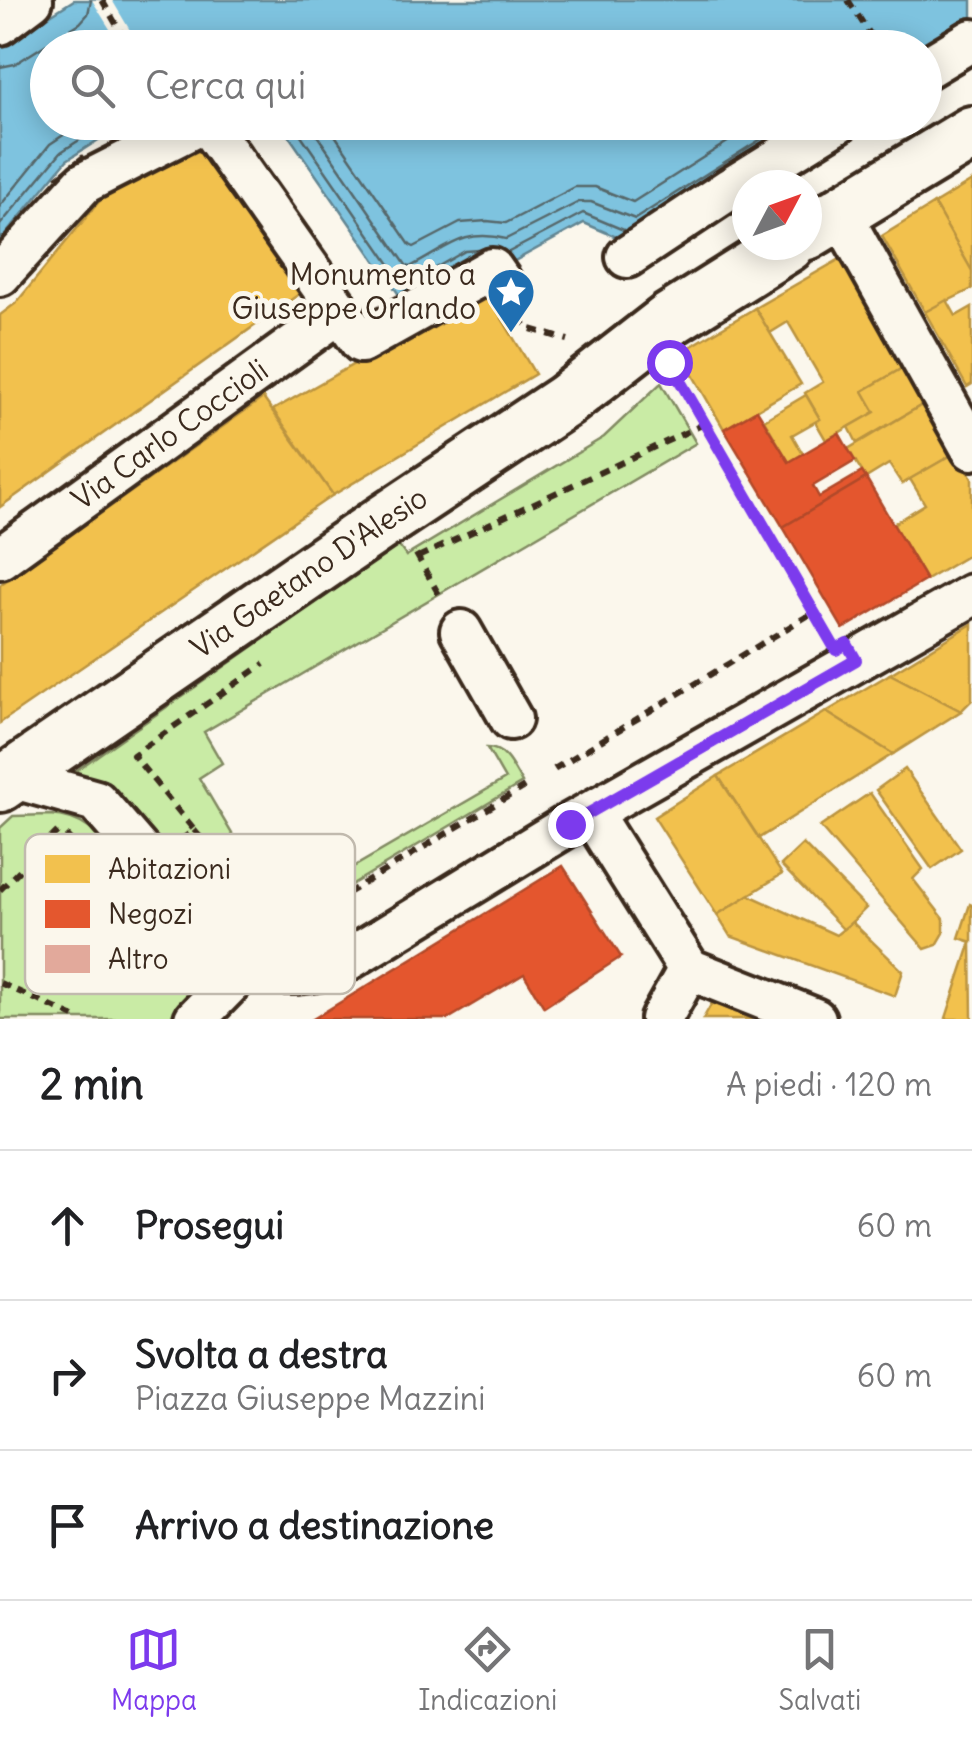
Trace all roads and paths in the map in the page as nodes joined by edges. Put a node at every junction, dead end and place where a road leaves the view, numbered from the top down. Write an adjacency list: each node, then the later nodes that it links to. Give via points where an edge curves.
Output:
1 (32, 0): 4 (street)
2 (102, 0): 5 (path)
3 (848, 0): 6 (path)
4 (0, 24)
5 (120, 30)
6 (867, 30)
7 (972, 40): 8 (street)
8 (942, 58)
9 (972, 132): 13 (main road)
10 (169, 140): 16 (street, via 84,183)
11 (218, 140): 18 (street)
12 (809, 140): 14 (street)
13 (824, 223): 21 (street)
14 (627, 257)
15 (764, 260): 19 (main road, Via Gaetano D'Alesio)
16 (0, 275)
17 (500, 282): 18 (street, via 492,269 361,342); 19 (path, via 527,328)
18 (340, 312): 23 (street, Via Carlo Coccioli)
19 (621, 355): 20 (path); 32 (main road, Via Gaetano D'Alesio, via 565,401)
20 (704, 424): 24 (path); 26 (path)
21 (972, 449)
22 (413, 545): 24 (path)
23 (0, 558)
24 (418, 558): 27 (path)
25 (972, 595): 29 (street)
26 (814, 612): 29 (path, via 836,650 847,644); 31 (path)
27 (460, 631): 30 (street)
28 (275, 656): 35 (path, via 133,755)
29 (856, 660): 34 (street)
30 (511, 719)
31 (554, 769)
32 (5, 781): 36 (street, via 96,801)
33 (524, 787): 40 (path)
34 (590, 812): 42 (street); 43 (street)
35 (194, 830): 37 (path); 38 (path)
36 (125, 834)
37 (189, 834)
38 (198, 834)
39 (25, 864): 41 (path)
40 (355, 889)
41 (0, 890)
42 (355, 955)
43 (689, 968): 48 (street); 49 (street)
44 (0, 983): 46 (path)
45 (219, 994): 47 (street)
46 (79, 1019)
47 (195, 1019)
48 (660, 1019)
49 (814, 1019)

